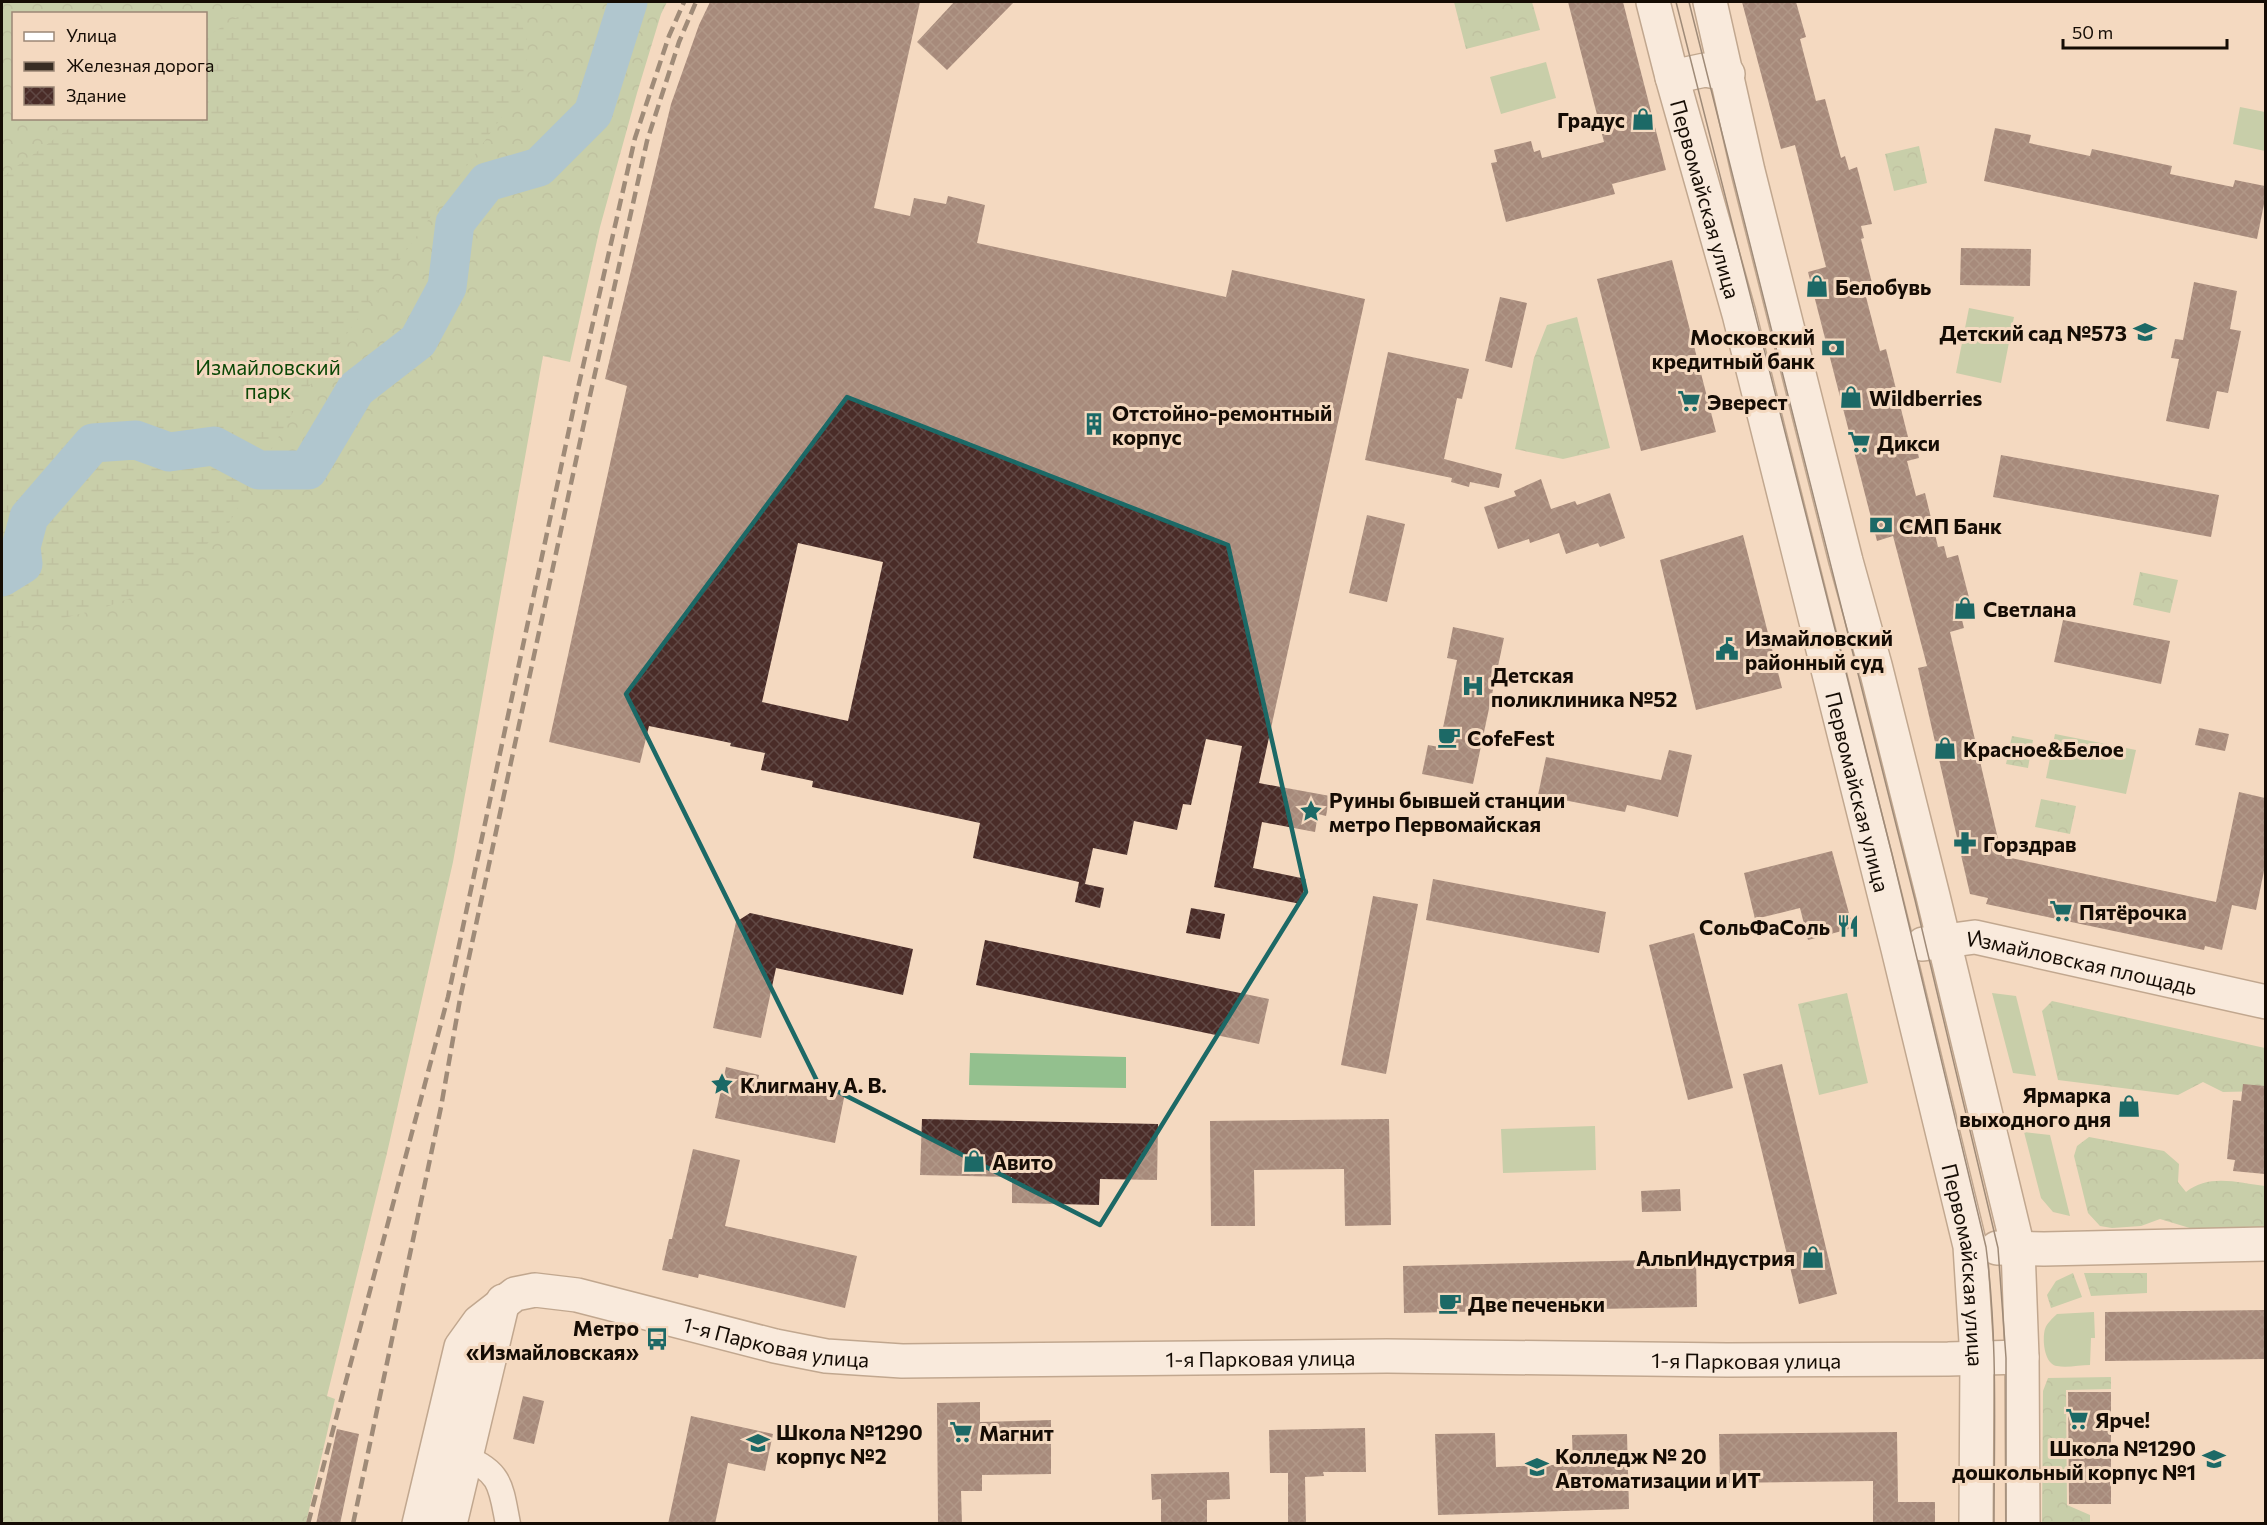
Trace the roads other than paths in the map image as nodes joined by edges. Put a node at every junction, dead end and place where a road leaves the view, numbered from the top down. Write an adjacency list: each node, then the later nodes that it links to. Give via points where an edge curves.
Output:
1 (1653, 2): 4 (main road, Первомайская улица)
2 (1710, 2): 3 (main road)
3 (1728, 74): 4 (main road, via 1705,70); 5 (main road, via 1751,182)
4 (1672, 77): 6 (main road, Первомайская улица, via 1738,314)
5 (1944, 941): 6 (main road, Измайловская площадь); 7 (main road, Измайловская площадь, via 1975,937); 10 (main road)
6 (1898, 949): 9 (main road, Первомайская улица)
7 (2265, 1002)
8 (2265, 1244): 10 (main road)
9 (1970, 1246): 10 (main road); 13 (main road, Первомайская улица)
10 (2018, 1248): 12 (main road)
11 (507, 1299): 13 (main road, 1-я Парковая улица, via 535,1290 577,1295 775,1346 826,1356 902,1361 1387,1356); 14 (main road); 15 (main road, via 479,1322 461,1347)
12 (2022, 1357): 13 (main road, 1-я Парковая улица); 19 (main road)
13 (1977, 1358): 18 (main road, Первомайская улица)
14 (466, 1458): 16 (main road); 17 (street, via 493,1473)
15 (419, 1524)
16 (450, 1524)
17 (508, 1524)
18 (1976, 1524)
19 (2022, 1524)

